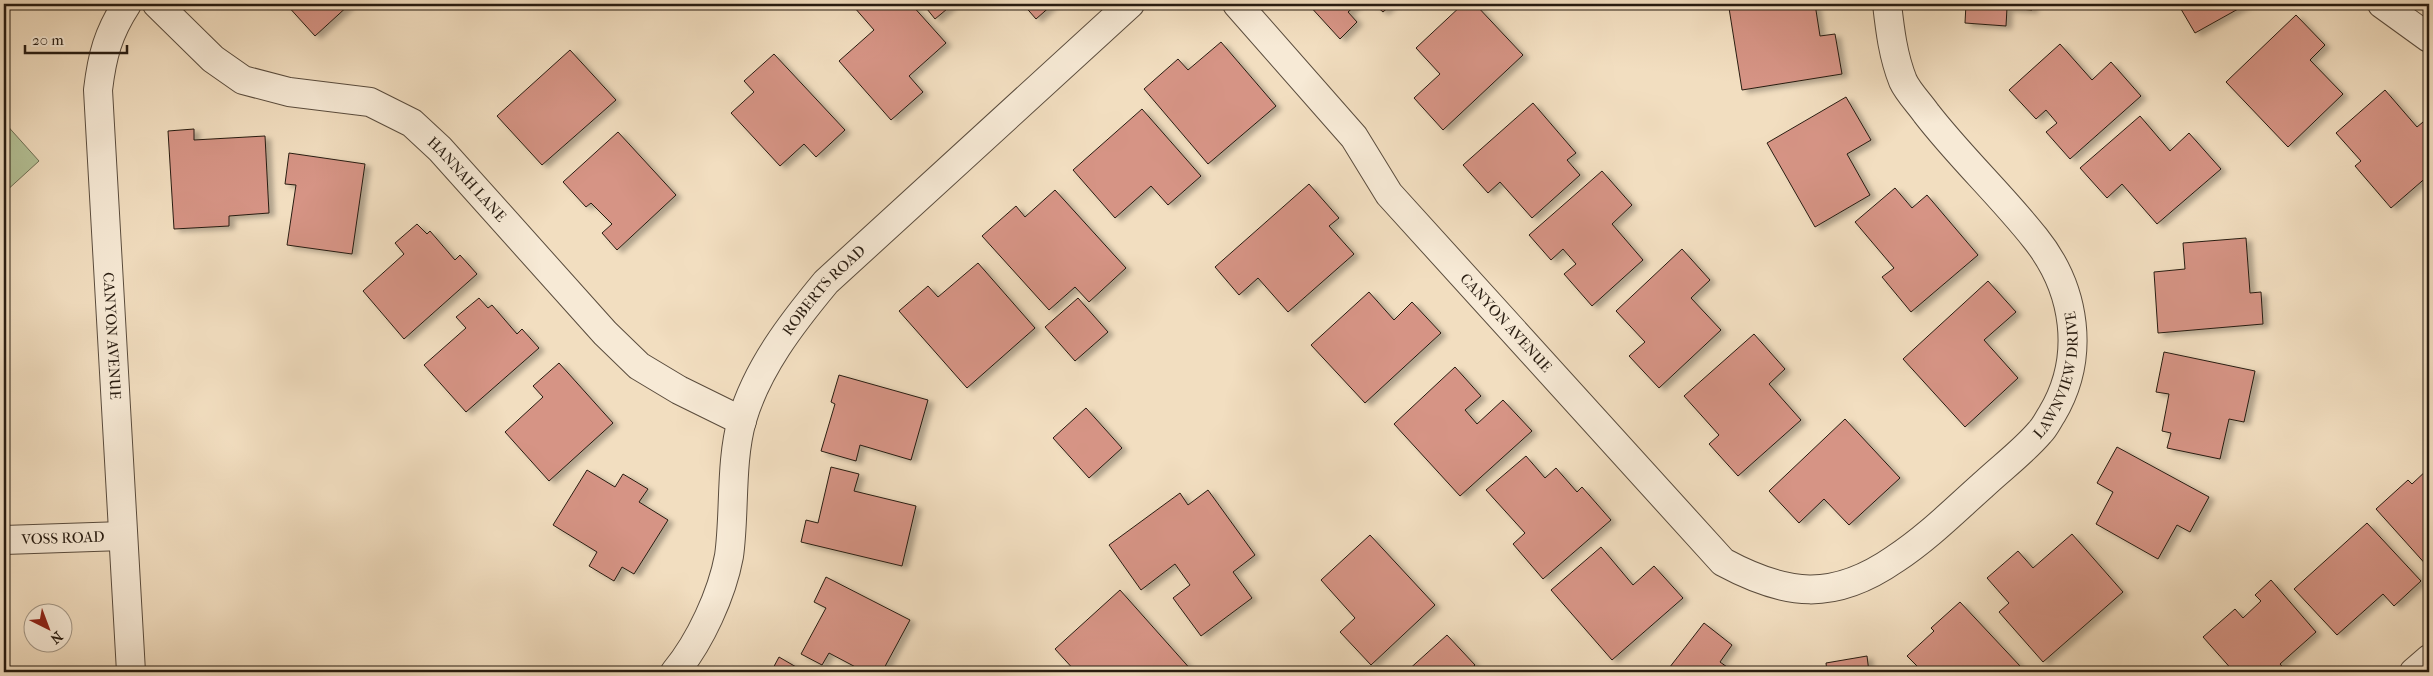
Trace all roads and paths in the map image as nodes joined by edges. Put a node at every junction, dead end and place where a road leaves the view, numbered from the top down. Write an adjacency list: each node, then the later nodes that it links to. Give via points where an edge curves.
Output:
1 (127, 4): 9 (street, CANYON AVENUE, via 114,23 102,55 98,90)
2 (157, 4): 8 (street, HANNAH LANE, via 213,59 243,80 289,92 370,102 412,124 440,149 604,333 639,366)
3 (1130, 4): 8 (street, ROBERTS ROAD, via 826,282 799,314 759,376)
4 (1237, 4): 11 (street, CANYON AVENUE, via 1354,136 1389,194 1723,562 1781,587)
5 (1887, 4): 11 (street, LAWNVIEW DRIVE, via 1893,50 1903,83 1948,141 2035,239 2053,265 2072,317 2070,373 2041,432 1920,542 1884,567 1848,583)
6 (2382, 4): 7 (street)
7 (2429, 38)
8 (742, 421): 14 (street, ROBERTS ROAD, via 728,557 713,609 686,660)
9 (123, 536): 10 (street, VOSS ROAD); 13 (street, CANYON AVENUE)
10 (4, 540)
11 (1813, 590)
12 (2429, 659): 15 (street)
13 (131, 672)
14 (675, 672)
15 (2414, 672)

